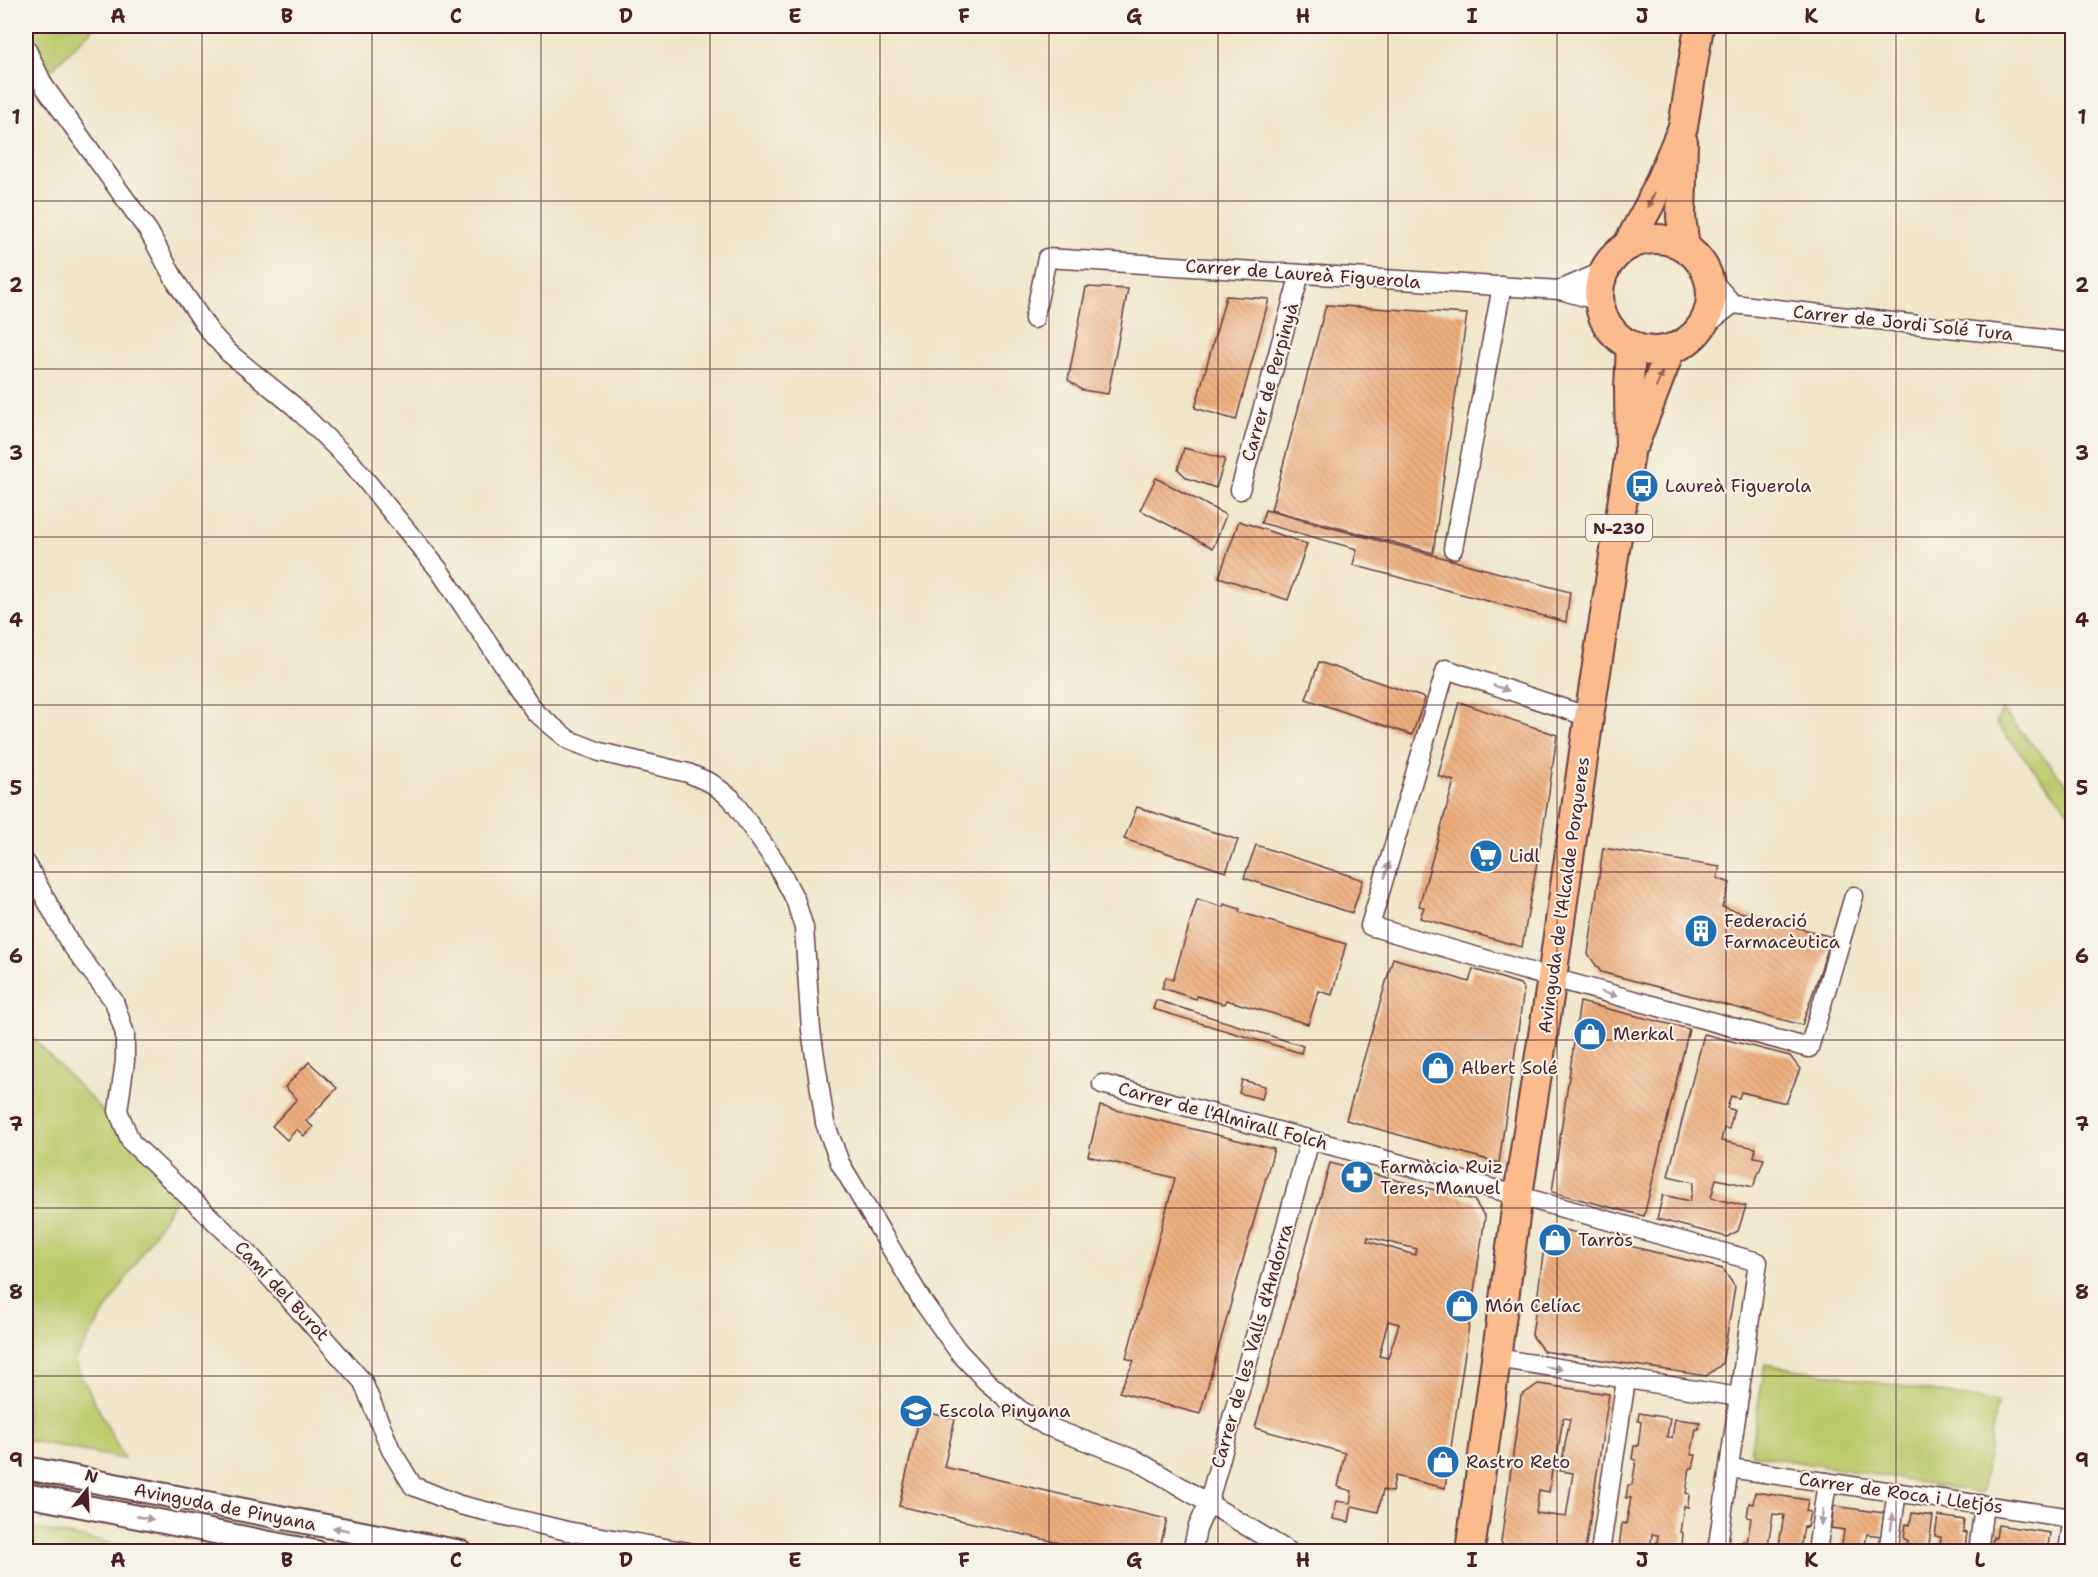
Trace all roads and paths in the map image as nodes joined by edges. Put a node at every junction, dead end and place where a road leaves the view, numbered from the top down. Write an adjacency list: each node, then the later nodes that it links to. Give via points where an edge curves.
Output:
1 (1699, 26): 3 (main road)
2 (26, 48): 36 (street, via 44,86 149,232 210,332 350,461 439,570 535,712 569,740 600,752 688,773 731,798 775,861 795,899 804,928 811,1030 825,1123 840,1163 923,1302 958,1351 987,1382 1046,1426 1136,1460)
3 (1683, 127): 4 (main road, one-way to 4); 5 (main road, via 1681,217)
4 (1627, 246): 5 (main road, via 1656,239); 6 (main road, via 1613,256)
5 (1685, 248): 8 (main road, via 1698,259)
6 (1604, 271): 10 (street, Carrer de Laureà Figuerola); 11 (main road)
7 (1300, 274): 9 (street, Carrer de Laureà Figuerola); 13 (street, Carrer de Laureà Figuerola, via 1047,258); 19 (street, Carrer de Perpinyà)
8 (1707, 275): 12 (street); 14 (main road, via 1710,305)
9 (1502, 286): 10 (street, Carrer de Laureà Figuerola); 20 (street)
10 (1560, 290): 11 (street, Carrer de Laureà Figuerola)
11 (1599, 301): 16 (main road, via 1604,319 1615,334)
12 (1733, 304): 14 (street); 15 (street, Carrer de Jordi Solé Tura)
13 (1034, 319)
14 (1697, 332): 17 (main road)
15 (2073, 342)
16 (1631, 345): 17 (main road, via 1651,350); 18 (main road, N-230)
17 (1671, 348): 18 (main road, N-230, one-way to 17)
18 (1630, 453): 21 (main road, Avinguda de l'Alcalde Porqueres / N-230)
19 (1240, 490)
20 (1453, 549)
21 (1589, 717): 24 (main road, Avinguda de l'Alcalde Porqueres / N-230); 24 (street, one-way to 21, via 1370,926 1446,669)
22 (26, 863): 42 (street, Camí del Burot, via 69,942 114,1001 125,1034 118,1111 131,1142 249,1254 363,1382 391,1450 413,1486 460,1505 567,1531)
23 (1854, 896): 24 (street, one-way to 23, via 1809,1048)
24 (1552, 978): 27 (main road, Avinguda de l'Alcalde Porqueres / N-230)
25 (1102, 1084): 26 (street, Carrer de l'Almirall Folch)
26 (1310, 1140): 27 (street, Carrer de l'Almirall Folch); 36 (street, Carrer de les Valls d'Andorra)
27 (1518, 1195): 28 (main road, Avinguda de l'Alcalde Porqueres / N-230); 30 (street, Carrer de l'Almirall Folch, via 1758,1262)
28 (1496, 1358): 29 (street, one-way to 29); 45 (main road, Avinguda de l'Alcalde Porqueres / N-230)
29 (1626, 1380): 30 (street); 46 (street)
30 (1739, 1398): 32 (street)
31 (26, 1468): 41 (street, Avinguda de Pinyana, one-way to 31)
32 (1729, 1468): 33 (street, Carrer de Roca i Lletjós); 47 (street)
33 (1827, 1482): 34 (street, Carrer de Roca i Lletjós); 48 (street, one-way to 48)
34 (1897, 1492): 37 (street, Carrer de Roca i Lletjós); 49 (street, one-way to 34)
35 (26, 1495): 40 (street, Avinguda de Pinyana, one-way to 40)
36 (1208, 1504): 43 (street, Carrer de les Valls d'Andorra); 44 (street)
37 (1984, 1505): 38 (street, Carrer de Roca i Lletjós); 50 (street)
38 (2073, 1518)
39 (2073, 1523): 51 (street)
40 (316, 1551)
41 (461, 1551)
42 (689, 1551)
43 (1192, 1551)
44 (1290, 1551)
45 (1470, 1551)
46 (1600, 1551)
47 (1717, 1551)
48 (1817, 1551)
49 (1888, 1551)
50 (1978, 1551)
51 (2068, 1551)

